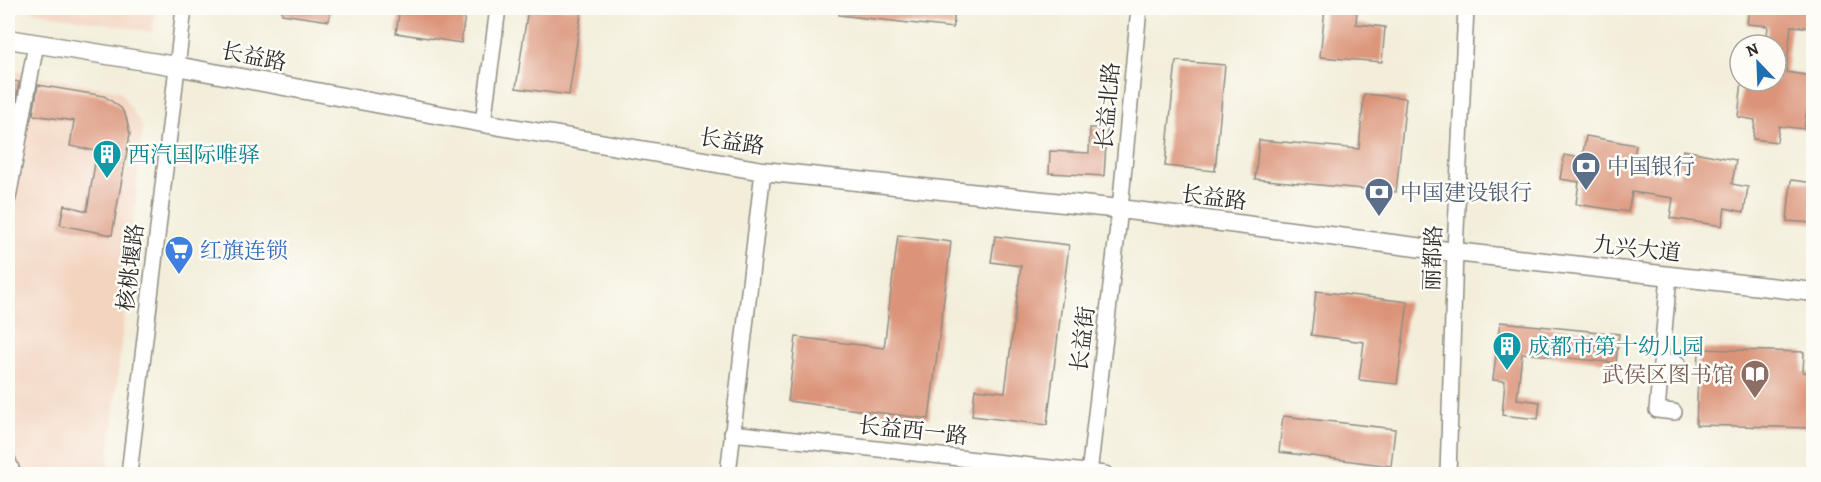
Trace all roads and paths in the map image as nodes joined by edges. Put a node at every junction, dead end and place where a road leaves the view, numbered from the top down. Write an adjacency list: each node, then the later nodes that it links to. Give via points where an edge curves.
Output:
1 (184, 8): 7 (street, 核桃堰路)
2 (498, 8): 8 (street)
3 (1139, 8): 11 (street, 长益北路)
4 (1466, 8): 12 (street, 丽都路)
5 (8, 39): 6 (main road, 长益路)
6 (36, 44): 7 (main road, 长益路); 10 (street)
7 (176, 66): 8 (main road, 长益路); 22 (street, 核桃堰路)
8 (483, 123): 9 (main road, 长益路)
9 (763, 171): 11 (main road, 长益路); 18 (street)
10 (8, 198)
11 (1120, 209): 12 (main road, 长益路); 20 (street, 长益街)
12 (1455, 252): 13 (main road, 九兴大道); 25 (street, 丽都路)
13 (1669, 275): 14 (main road, 九兴大道); 15 (street)
14 (1814, 291)
15 (1662, 362): 16 (street); 17 (street, via 1657,410)
16 (1677, 363)
17 (1674, 412)
18 (732, 433): 20 (street, 长益西一路); 23 (street)
19 (8, 461): 21 (street)
20 (1089, 473): 24 (street, 长益西一路)
21 (13, 474)
22 (129, 474)
23 (728, 474)
24 (1105, 474)
25 (1448, 474)

